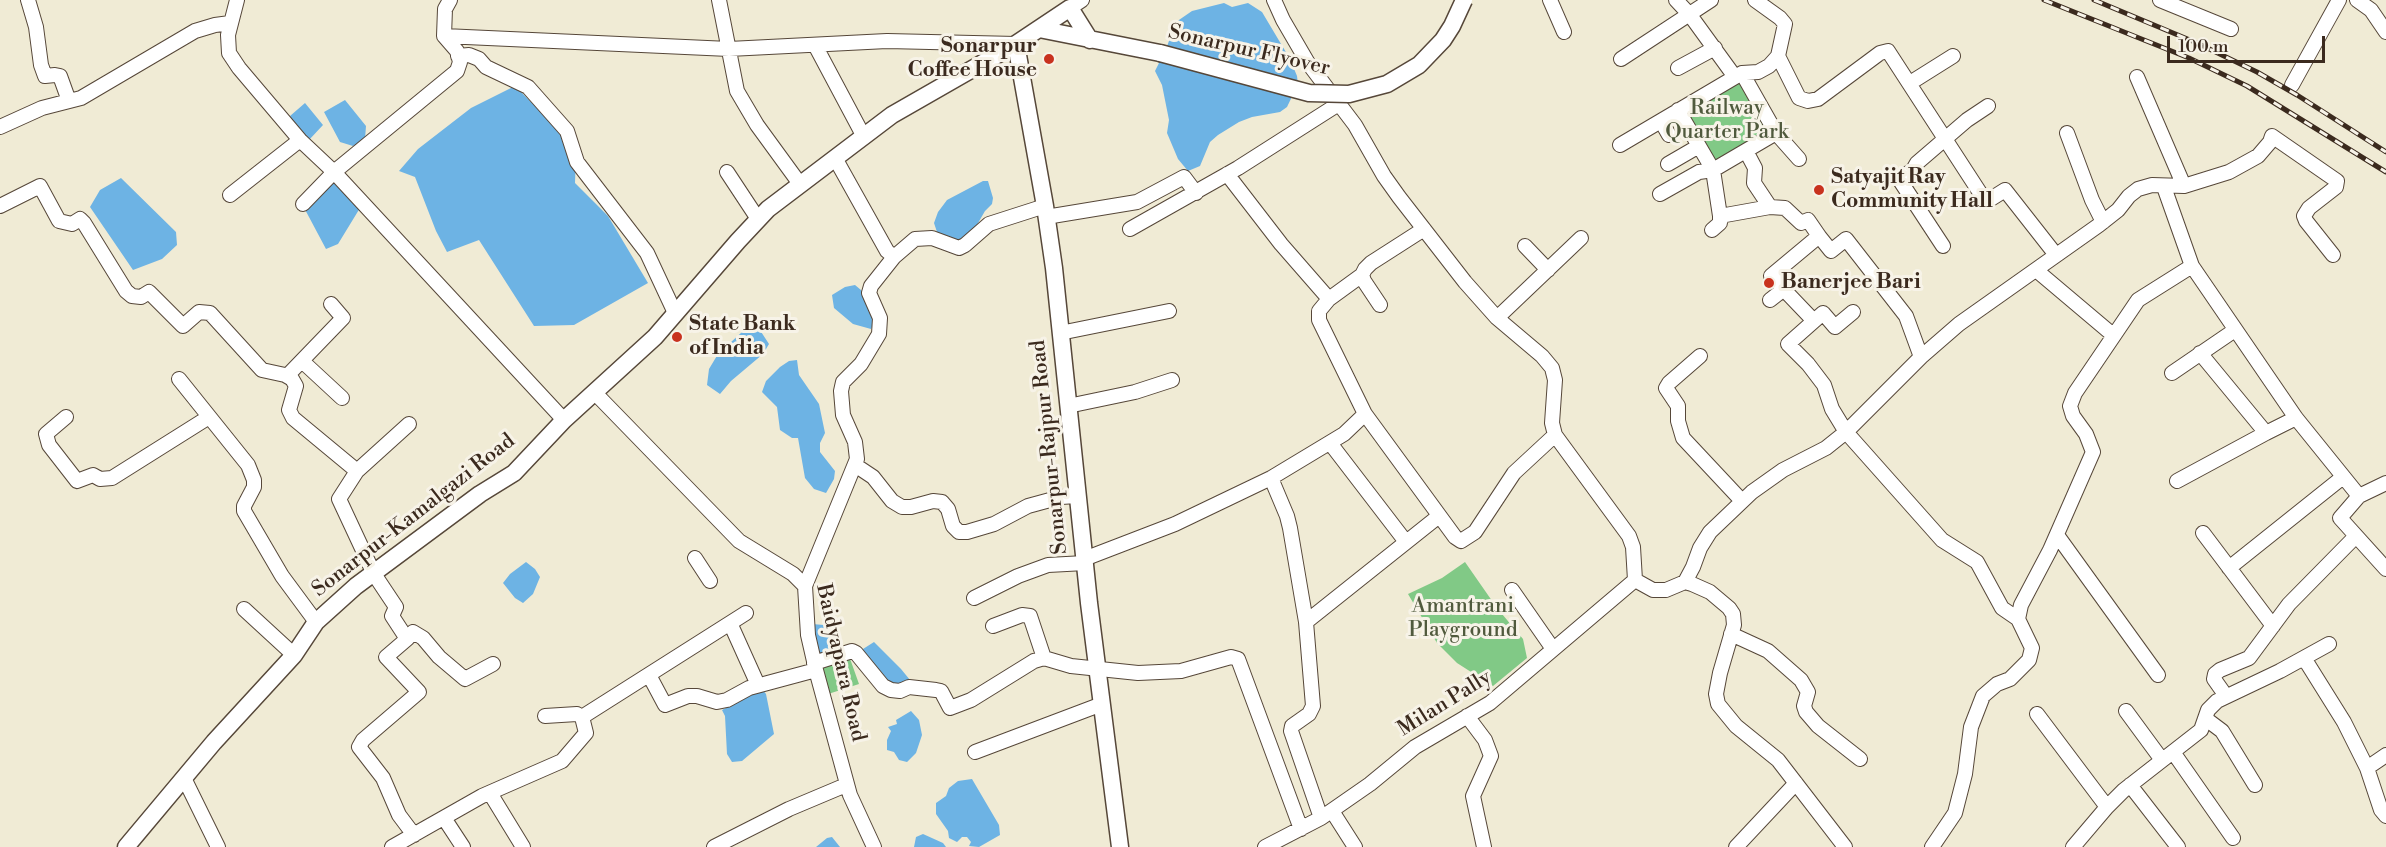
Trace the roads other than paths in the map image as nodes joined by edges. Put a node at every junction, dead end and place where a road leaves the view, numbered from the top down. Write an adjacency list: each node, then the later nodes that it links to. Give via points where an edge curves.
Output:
1 (28, 0): 38 (street, via 45,76 60,76)
2 (237, 0): 18 (street)
3 (450, 0): 23 (street, via 445,9)
4 (719, 0): 28 (street)
5 (1274, 0): 39 (street, via 1308,63)
6 (1464, 0): 24 (main road, Sonarpur Flyover, bridge, via 1443,40 1419,65 1387,84 1349,94 1309,93 1160,53)
7 (1550, 0): 21 (street)
8 (1676, 0): 16 (street)
9 (1711, 0): 16 (street)
10 (1755, 0): 30 (street, via 1785,24)
11 (2160, 0): 17 (street)
12 (2198, 0): 17 (street)
13 (2339, 0): 37 (street)
14 (2357, 0): 22 (street, via 2371,10)
15 (1076, 4): 19 (main road); 24 (main road)
16 (1690, 15): 27 (street); 32 (street)
17 (2197, 15): 20 (street)
18 (231, 23): 38 (street, via 195,31 111,82); 48 (street, via 228,35 233,61)
19 (1039, 29): 24 (main road, Sonarpur Flyover); 25 (main road, Sonarpur-Kamalgazi Road)
20 (2230, 29)
21 (1564, 32)
22 (2386, 32)
23 (444, 36): 28 (street); 29 (street)
24 (1090, 40)
25 (1016, 44): 26 (street, via 887,41); 47 (main road, Sonarpur-Kamalgazi Road, via 892,116); 69 (main road, Sonarpur-Rajpur Road)
26 (814, 45): 28 (street); 47 (street)
27 (1715, 48): 33 (street); 34 (street)
28 (729, 49): 60 (street, via 737,91)
29 (458, 56): 57 (street, via 457,71); 94 (street, via 479,59 486,67 528,87 567,131 577,162 647,253)
30 (1778, 56): 34 (street, via 1758,72); 36 (street, via 1799,98 1808,101 1818,99 1888,51)
31 (1953, 56): 36 (street)
32 (1621, 59)
33 (1678, 68)
34 (1738, 75): 41 (street); 44 (street)
35 (2137, 76): 61 (street)
36 (1910, 83): 49 (street)
37 (2292, 85)
38 (69, 101): 43 (street)
39 (1340, 103): 59 (street); 74 (street, via 1384,176)
40 (1988, 106): 49 (street)
41 (1678, 110): 42 (street); 51 (street)
42 (1661, 121): 46 (street); 50 (street)
43 (0, 127)
44 (1776, 133): 52 (street); 54 (street)
45 (2067, 133): 72 (street)
46 (1669, 135)
47 (864, 137): 53 (main road, Sonarpur-Kamalgazi Road)
48 (300, 140): 57 (street); 65 (street)
49 (1946, 140): 79 (street, via 1913,170 1896,173); 80 (street, via 1986,202 2006,190)
50 (1620, 145)
51 (1699, 146): 55 (street); 56 (street)
52 (1746, 151): 56 (street); 68 (street, via 1755,168 1754,183)
53 (835, 158): 60 (main road, Sonarpur-Kamalgazi Road); 82 (street)
54 (1799, 159)
55 (1668, 164)
56 (1713, 170): 64 (street, via 1699,172); 70 (street)
57 (334, 171): 66 (street); 115 (street)
58 (727, 172): 71 (street)
59 (1227, 174): 63 (street); 88 (street)
60 (800, 184): 71 (main road, Sonarpur-Kamalgazi Road)
61 (2184, 186): 62 (street); 81 (street, via 2245,164 2258,156 2272,136 2337,181 2336,187 2304,216)
62 (2164, 187): 72 (street, via 2138,189); 83 (street)
63 (1196, 193): 69 (street, via 1184,177 1137,202); 73 (street)
64 (1660, 194)
65 (230, 195)
66 (303, 204)
67 (0, 206): 105 (street, via 40,186 59,221 72,224 80,219 84,223 132,296 141,297 148,292 183,326 199,312 210,313 261,370)
68 (1770, 207): 70 (street); 76 (street, via 1785,208 1801,223 1808,220)
69 (1046, 211): 82 (street, via 989,224 959,248 932,238 915,239); 98 (main road, Sonarpur-Rajpur Road)
70 (1720, 216): 75 (street, via 1720,223)
71 (758, 219): 94 (main road, Sonarpur-Kamalgazi Road)
72 (2103, 222): 80 (street)
73 (1130, 229)
74 (1424, 229): 86 (street, via 1371,263); 95 (street)
75 (1712, 230)
76 (1820, 236): 87 (street, via 1771,276); 102 (street, via 1831,251 1846,238 1906,316)
77 (1581, 238): 84 (street)
78 (1525, 246): 84 (street)
79 (1944, 246)
80 (2056, 255): 85 (street)
81 (2333, 255)
82 (894, 257): 121 (street, via 869,293 880,318 879,334 866,357 843,382 841,391 843,416 858,449)
83 (2192, 266): 97 (street); 99 (street, via 2138,300)
84 (1548, 270): 95 (street)
85 (2036, 270): 99 (street); 102 (street, via 1959,324)
86 (1362, 275): 88 (street); 91 (street)
87 (1784, 289): 89 (street); 96 (street)
88 (1329, 299): 111 (street, via 1319,310 1319,320)
89 (1770, 300)
90 (331, 304): 103 (street, via 343,318)
91 (1380, 305)
92 (1169, 311): 98 (street)
93 (1853, 312): 96 (street, via 1835,327 1823,313)
94 (675, 313): 108 (main road, Sonarpur-Kamalgazi Road)
95 (1497, 318): 119 (street, via 1552,368)
96 (1814, 321): 117 (street, via 1788,344 1824,386)
97 (2235, 330): 100 (street); 114 (street)
98 (1060, 333): 110 (main road, Sonarpur-Rajpur Road)
99 (2113, 335): 132 (street, via 2070,406 2092,445 2092,452)
100 (2200, 353): 104 (street); 118 (street)
101 (1700, 356): 129 (street, via 1666,388 1678,406 1683,438)
102 (1921, 357): 117 (street)
103 (302, 361): 105 (street); 109 (street)
104 (2172, 373)
105 (287, 376): 122 (street, via 296,386 289,410 293,418)
106 (179, 379): 113 (street)
107 (1172, 380): 110 (street)
108 (596, 393): 115 (main road, Sonarpur-Kamalgazi Road); 143 (street, Baidyapara Road, via 739,541 793,574)
109 (342, 398)
110 (1068, 406): 127 (main road, Sonarpur-Rajpur Road)
111 (1365, 414): 120 (street); 130 (street)
112 (66, 417): 113 (street, via 46,434 49,445 77,481 93,475 112,478)
113 (209, 417): 149 (street, via 248,465 254,487 244,506 251,524)
114 (2296, 418): 118 (street); 123 (street)
115 (564, 420): 139 (main road, Sonarpur-Kamalgazi Road, via 514,473)
116 (409, 424): 122 (street)
117 (1846, 432): 129 (street, via 1826,448 1767,480); 148 (street, via 1942,540 1977,562 2002,608)
118 (2266, 433): 125 (street)
119 (1555, 435): 130 (street, via 1514,474 1475,532 1465,540 1457,540); 140 (street, via 1629,536)
120 (1330, 443): 124 (street); 134 (street)
121 (855, 465): 127 (street, via 873,477 892,501 902,507 942,502 959,532 994,524 1028,506); 143 (street)
122 (357, 471): 139 (street, via 339,499)
123 (2343, 477): 128 (street); 137 (street)
124 (1271, 478): 136 (street); 150 (street, via 1287,516)
125 (2177, 481)
126 (2386, 483): 128 (street)
127 (1077, 496): 136 (main road, Sonarpur-Rajpur Road)
128 (2359, 496): 133 (street, via 2340,518)
129 (1742, 501): 142 (street, via 1710,532)
130 (1439, 516): 134 (street)
131 (2203, 533): 137 (street)
132 (2057, 535): 148 (street, via 2021,605); 165 (street)
133 (2356, 536): 138 (street); 153 (street, via 2289,604)
134 (1406, 542): 150 (street)
135 (695, 558): 141 (street)
136 (1085, 561): 145 (street, via 1047,565); 163 (main road, Sonarpur-Rajpur Road)
137 (2229, 568): 153 (street)
138 (2386, 569)
139 (374, 574): 149 (main road, Sonarpur-Kamalgazi Road); 155 (street, via 396,608 392,616)
140 (1635, 580): 142 (street, via 1653,590 1666,590); 157 (street, Milan Pally)
141 (710, 581)
142 (1685, 582): 154 (street, via 1710,592 1729,608 1734,625)
143 (805, 586): 162 (street, Baidyapara Road, via 808,635)
144 (1512, 590): 157 (street)
145 (974, 598)
146 (244, 609): 158 (street)
147 (746, 613): 151 (street)
148 (2018, 619): 208 (street, via 2032,648 2029,660 2010,679 1983,696 1971,727 1955,813)
149 (316, 622): 158 (main road, Sonarpur-Kamalgazi Road)
150 (1306, 622): 175 (street, via 1313,706 1309,714)
151 (731, 625): 164 (street); 166 (street)
152 (993, 626): 159 (street, via 1022,615 1030,616)
153 (2273, 626): 167 (street, via 2249,658 2215,674 2214,679)
154 (1731, 634): 180 (street, via 1768,651 1801,680 1808,692 1806,712); 183 (street, via 1718,683 1718,704 1736,726 1778,760)
155 (407, 639): 161 (street, via 413,632 423,638 465,679); 193 (street, via 386,657 419,692 359,747 383,778 399,815)
156 (2329, 644): 160 (street)
157 (1553, 649): 172 (street, Milan Pally, via 1491,703)
158 (294, 655): 182 (main road, Sonarpur-Kamalgazi Road)
159 (1044, 658): 162 (street, via 950,708 941,691 909,687 900,691 884,686 852,651); 163 (street)
160 (2304, 658): 167 (street); 181 (street)
161 (493, 664)
162 (815, 667): 166 (street); 184 (street, Baidyapara Road)
163 (1098, 670): 168 (main road, Sonarpur-Rajpur Road); 176 (street, via 1158,673 1191,669 1231,657 1238,659)
164 (649, 675): 166 (street, via 664,705 688,696 717,702 727,700); 173 (street)
165 (2158, 675)
166 (758, 685)
167 (2226, 696): 174 (street, via 2208,710)
168 (1102, 704): 177 (street); 202 (main road, Sonarpur-Rajpur Road)
169 (2126, 711): 179 (street)
170 (2037, 714): 188 (street)
171 (545, 716): 173 (street)
172 (1467, 716): 190 (street, Milan Pally, via 1415,747); 205 (street, via 1491,756 1473,796)
173 (582, 717): 187 (street, via 586,733 562,761)
174 (2206, 718): 179 (street, via 2200,730); 186 (street, via 2222,730)
175 (1292, 726): 176 (street); 190 (street, via 1292,736)
176 (1267, 734): 192 (street)
177 (975, 752)
178 (2386, 755): 181 (street)
179 (2168, 756): 185 (street); 194 (street)
180 (1860, 759)
181 (2367, 768): 189 (street)
182 (184, 778): 195 (main road, Sonarpur-Kamalgazi Road); 196 (street)
183 (1796, 783): 206 (street); 207 (street)
184 (846, 785): 200 (street, via 789,808); 201 (street, Baidyapara Road)
185 (2130, 785): 188 (street); 210 (street)
186 (2255, 785)
187 (490, 793): 191 (street); 199 (street)
188 (2107, 807): 209 (street)
189 (2384, 811)
190 (1327, 814): 192 (street, Milan Pally); 204 (street)
191 (444, 818): 193 (street); 198 (street)
192 (1301, 829): 203 (street, Milan Pally)
193 (414, 836): 197 (street)
194 (2233, 838)
195 (126, 847)
196 (218, 847)
197 (392, 847)
198 (464, 847)
199 (523, 847)
200 (714, 847)
201 (874, 847)
202 (1120, 847)
203 (1265, 847)
204 (1355, 847)
205 (1484, 847)
206 (1736, 847)
207 (1845, 847)
208 (1932, 847)
209 (2073, 847)
210 (2178, 847)

